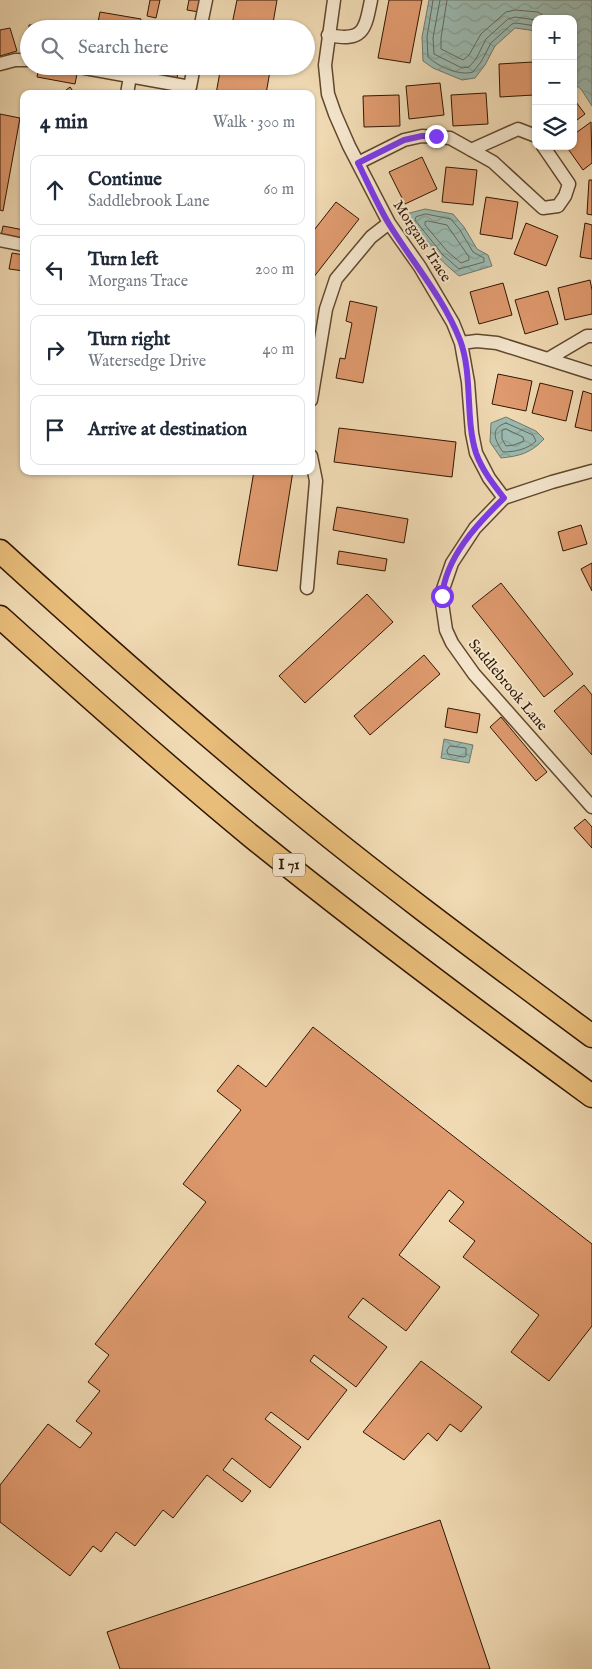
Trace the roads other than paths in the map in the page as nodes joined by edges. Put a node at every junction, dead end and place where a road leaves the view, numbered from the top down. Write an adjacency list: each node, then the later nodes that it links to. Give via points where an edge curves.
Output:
1 (206, 0): 4 (street)
2 (334, 0): 5 (street, Morgans Trace)
3 (371, 0): 5 (street, via 365,26 358,34 343,38)
4 (202, 20)
5 (328, 36): 15 (street, Morgans Trace, via 325,64 328,94)
6 (20, 60): 7 (street)
7 (0, 64)
8 (124, 75): 10 (street)
9 (192, 75): 10 (street, via 190,87)
10 (130, 76): 11 (street)
11 (127, 90)
12 (532, 134): 13 (street, via 518,129)
13 (471, 150)
14 (546, 150): 15 (street, via 569,184 558,206 543,208 493,162 450,138 422,136 404,140)
15 (358, 163): 16 (street, Morgans Trace)
16 (389, 223): 20 (street, Morgans Trace, via 439,297); 23 (street, via 371,237 336,280 326,309)
17 (0, 240): 18 (street)
18 (20, 243)
19 (592, 336): 21 (street)
20 (461, 343): 21 (street, via 497,342); 26 (street, Morgans Trace, via 476,453 488,478)
21 (548, 359): 22 (street)
22 (592, 373)
23 (315, 376)
24 (592, 471): 26 (street, Saddlebrook Lane)
25 (315, 475): 28 (street)
26 (504, 498): 30 (street, Saddlebrook Lane, via 475,528 450,569 442,603 446,630 474,674)
27 (0, 551): 31 (highway, via 136,674 282,798 469,946)
28 (306, 588)
29 (0, 617): 32 (highway, I 71, via 104,711 252,836 440,985)
30 (592, 807)
31 (592, 1036)
32 (592, 1096)

